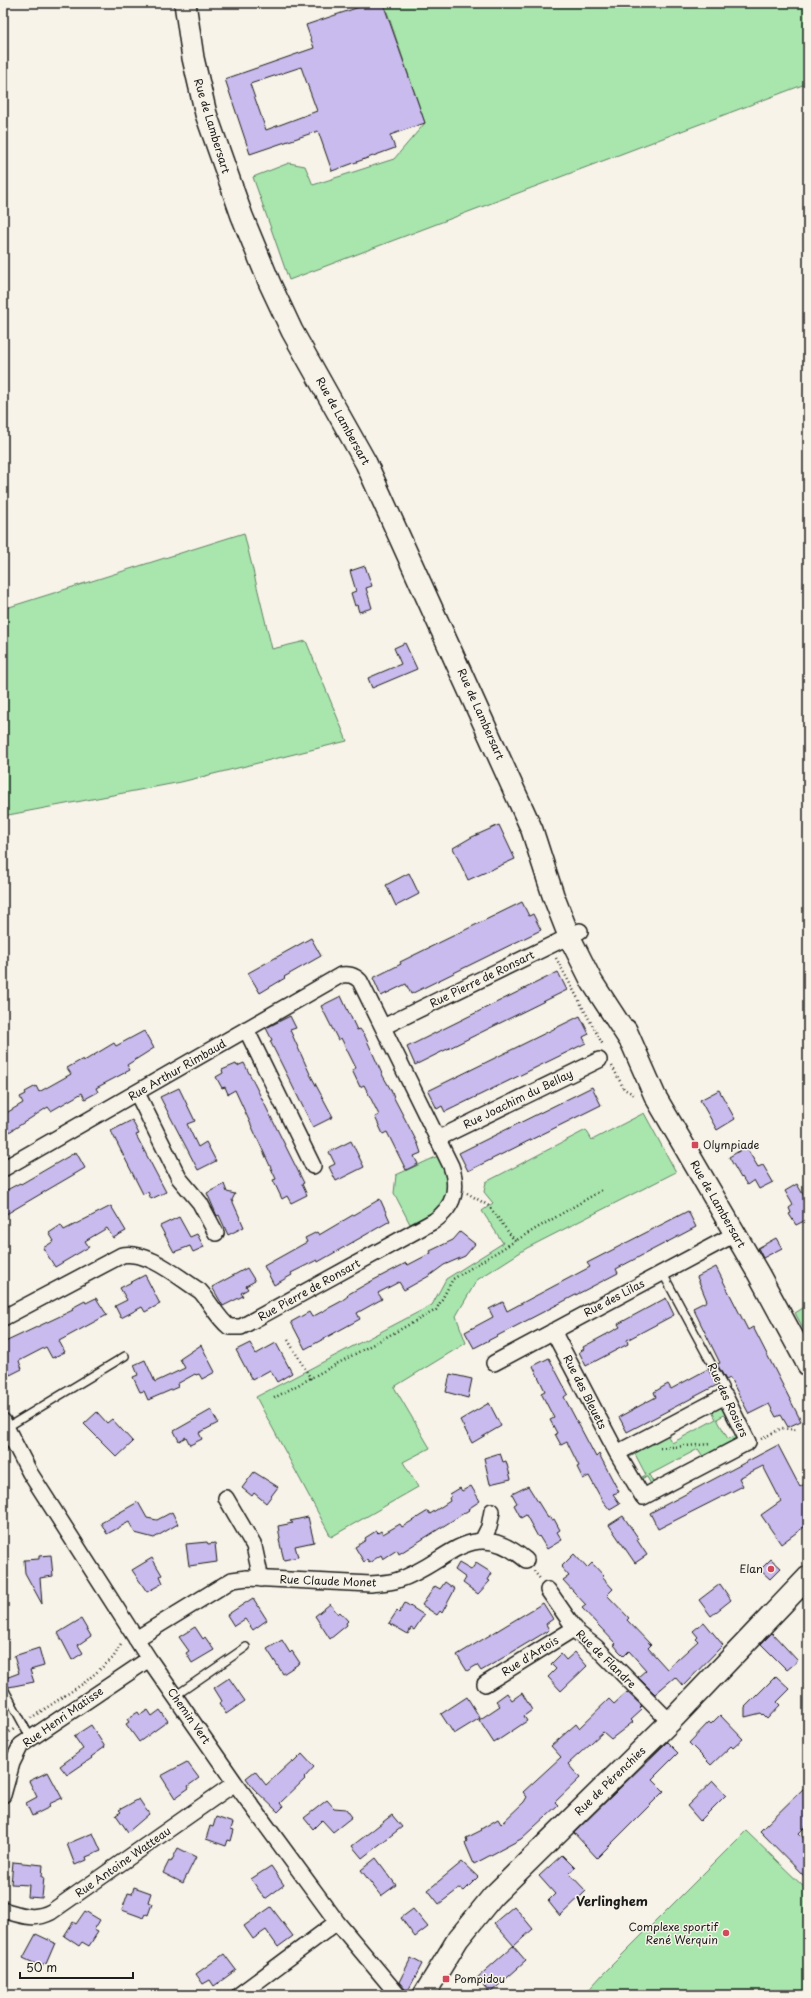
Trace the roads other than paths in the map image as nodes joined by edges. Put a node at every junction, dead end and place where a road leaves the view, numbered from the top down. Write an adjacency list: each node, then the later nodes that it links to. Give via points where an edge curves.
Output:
1 (185, 3): 2 (main road, Rue de Lambersart, via 193,58 206,114 261,263 292,331 366,462 532,830 556,903)
2 (575, 933): 4 (street, Rue Pierre de Ronsart); 12 (main road, Rue de Lambersart, via 592,982 631,1042 656,1096)
3 (351, 975): 4 (street, Rue Pierre de Ronsart, via 360,981); 5 (street, Rue Arthur Rimbaud, via 341,975)
4 (383, 1027): 8 (street, Rue Pierre de Ronsart)
5 (246, 1029): 7 (street, Rue Arthur Rimbaud); 9 (street)
6 (605, 1058): 8 (street, Rue Joachim du Bellay)
7 (137, 1093): 10 (street, Rue Arthur Rimbaud); 11 (street, via 179,1178 200,1203)
8 (437, 1139): 14 (street, Rue Pierre de Ronsart, via 454,1174 455,1189 451,1205 442,1216 241,1327 229,1327 218,1318 200,1291 154,1261 130,1253 122,1254)
9 (314, 1166)
10 (3, 1169)
11 (216, 1233)
12 (735, 1234): 13 (street, Rue des Lilas); 18 (main road, Rue de Lambersart)
13 (662, 1272): 15 (street, Rue des Lilas); 19 (lane, Rue des Rosiers, via 724,1387)
14 (3, 1318)
15 (553, 1330): 17 (street, Rue des Lilas); 21 (street, Rue des Bleuets)
16 (125, 1356): 20 (lane)
17 (494, 1363)
18 (808, 1365)
19 (725, 1396): 21 (street); 21 (street, Rue des Rosiers, via 748,1442 642,1497)
20 (5, 1425): 30 (street, Chemin Vert, via 30,1473)
21 (617, 1453)
22 (226, 1498): 27 (street, via 254,1546)
23 (492, 1511): 24 (street, via 489,1527)
24 (482, 1541): 25 (street, Rue Claude Monet, via 509,1547); 27 (street, Rue Claude Monet, via 462,1544 406,1577 390,1583)
25 (526, 1560)
26 (808, 1577): 36 (main road, Rue de Pérenchies)
27 (261, 1579): 30 (street, Rue Claude Monet, via 226,1582)
28 (548, 1590): 29 (street, Rue de Flandre)
29 (575, 1628): 33 (street, Rue d'Artois); 36 (street, Rue de Flandre)
30 (136, 1639): 32 (street, Chemin Vert)
31 (246, 1647): 35 (lane)
32 (149, 1659): 35 (street, Chemin Vert); 37 (street, Rue Henri Matisse)
33 (485, 1684)
34 (3, 1687): 37 (lane)
35 (175, 1696): 38 (street, Chemin Vert)
36 (670, 1722): 44 (main road, Rue de Pérenchies, via 493,1896 458,1939)
37 (30, 1737): 39 (street, Rue Henri Matisse, via 17,1752)
38 (235, 1783): 40 (street, Rue Antoine Watteau, via 43,1917 34,1918); 41 (street, Chemin Vert)
39 (3, 1795)
40 (3, 1910)
41 (338, 1922): 42 (street); 43 (street, Chemin Vert)
42 (239, 1995)
43 (398, 1995)
44 (424, 1995)

